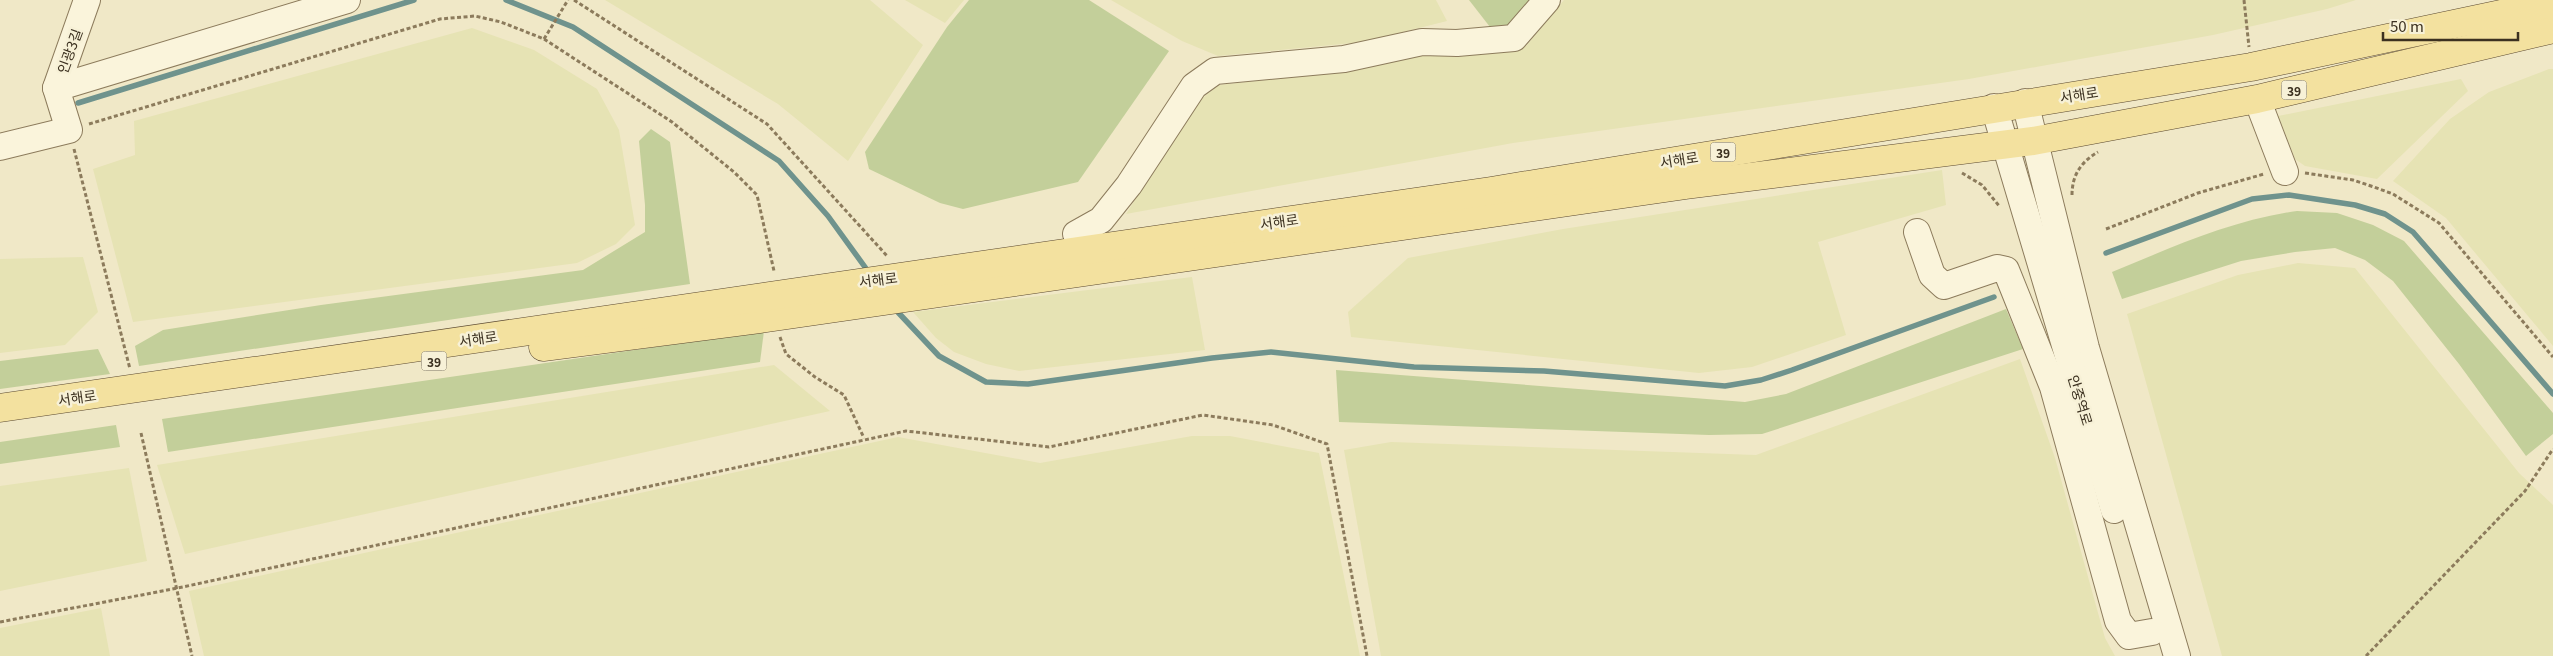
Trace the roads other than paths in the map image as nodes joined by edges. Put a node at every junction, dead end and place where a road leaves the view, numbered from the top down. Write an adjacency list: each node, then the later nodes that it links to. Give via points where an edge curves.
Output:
1 (88, 0): 6 (street, 인광3길)
2 (347, 0): 6 (street)
3 (1547, 0): 15 (street, via 1514,38 1457,43 1422,42 1344,59 1215,71 1194,86 1102,220)
4 (2553, 3): 8 (main road, 서해로 / 39, via 2251,67)
5 (2553, 28): 7 (main road, 서해로 / 39)
6 (56, 88): 12 (street, 인광3길, via 69,130)
7 (2257, 99): 10 (main road, 서해로 / 39); 13 (street)
8 (2025, 102): 9 (main road, 서해로 / 39); 10 (street)
9 (1994, 107): 11 (street, 안중역로); 16 (main road, 서해로 / 39, via 1491,191)
10 (2033, 141): 11 (main road, 서해로 / 39); 21 (street, via 2086,348)
11 (2004, 144): 16 (main road, 서해로 / 39); 20 (street, 안중역로)
12 (0, 147)
13 (2285, 172)
14 (1917, 232): 20 (street, via 1932,276 1944,286 1997,268 2006,270 2053,387 2118,621 2129,636)
15 (1076, 234)
16 (901, 278): 17 (main road, 서해로 / 39)
17 (861, 292): 18 (main road, 서해로 / 39); 19 (main road, 서해로 / 39, via 759,319 277,381)
18 (0, 408)
19 (0, 426)
20 (2156, 644)
21 (2177, 656)

